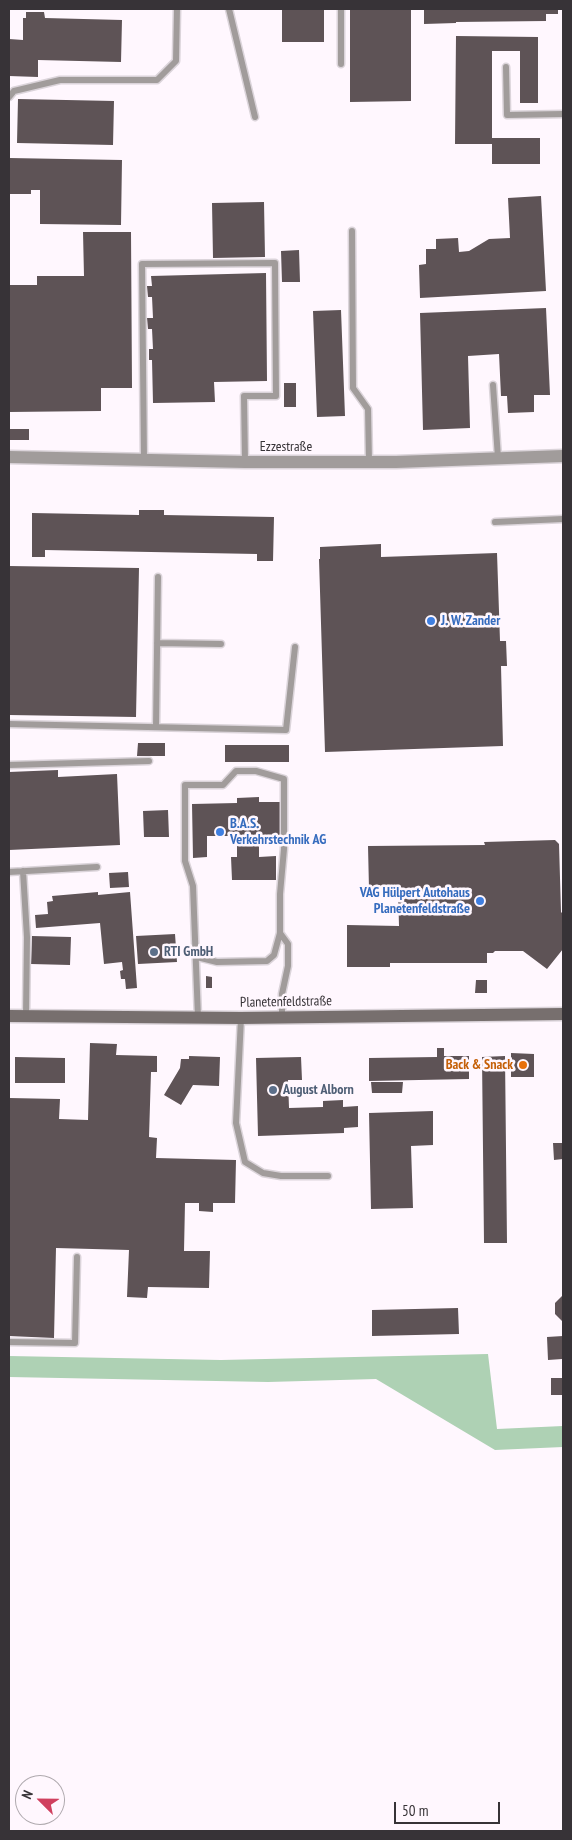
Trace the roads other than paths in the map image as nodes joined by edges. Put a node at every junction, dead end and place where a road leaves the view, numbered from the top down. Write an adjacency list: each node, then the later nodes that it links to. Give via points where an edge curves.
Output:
1 (177, 9): 6 (lane, via 176,61 157,80 60,80 14,91)
2 (229, 9): 8 (lane)
3 (341, 9): 4 (lane)
4 (341, 64)
5 (506, 67): 7 (lane, via 507,115)
6 (9, 98)
7 (563, 114)
8 (255, 117)
9 (352, 231): 16 (lane, via 353,388 368,409)
10 (493, 385): 13 (lane)
11 (563, 456): 13 (street, Ezzestraße)
12 (9, 457): 14 (street, Ezzestraße)
13 (498, 458): 16 (street, Ezzestraße)
14 (144, 460): 15 (street, Ezzestraße); 15 (lane, via 142,264 275,263 276,396 244,396)
15 (245, 462): 16 (street, Ezzestraße)
16 (369, 462)
17 (563, 519): 18 (lane)
18 (495, 522)
19 (158, 577): 20 (lane)
20 (157, 643): 21 (lane); 24 (lane)
21 (221, 644)
22 (294, 647): 24 (lane, via 286,730)
23 (9, 724): 24 (lane)
24 (156, 727)
25 (149, 761): 26 (lane)
26 (9, 765)
27 (98, 867): 28 (lane)
28 (23, 871): 29 (lane); 34 (lane, via 27,937)
29 (9, 872)
30 (280, 933): 31 (lane, via 274,955 267,961 217,962); 31 (lane, via 284,779 256,771 236,771 223,785 185,785 185,861 194,886); 35 (lane, via 288,944)
31 (197, 957): 36 (lane)
32 (563, 1014): 35 (street, Planetenfeldstraße)
33 (9, 1016): 34 (street, Planetenfeldstraße)
34 (26, 1016): 36 (street, Planetenfeldstraße)
35 (282, 1017): 37 (street, Planetenfeldstraße)
36 (198, 1018): 37 (street, Planetenfeldstraße)
37 (241, 1018): 38 (lane, via 236,1124 245,1162 263,1173)
38 (328, 1176)
39 (77, 1257): 40 (lane, via 75,1343)
40 (9, 1342)

